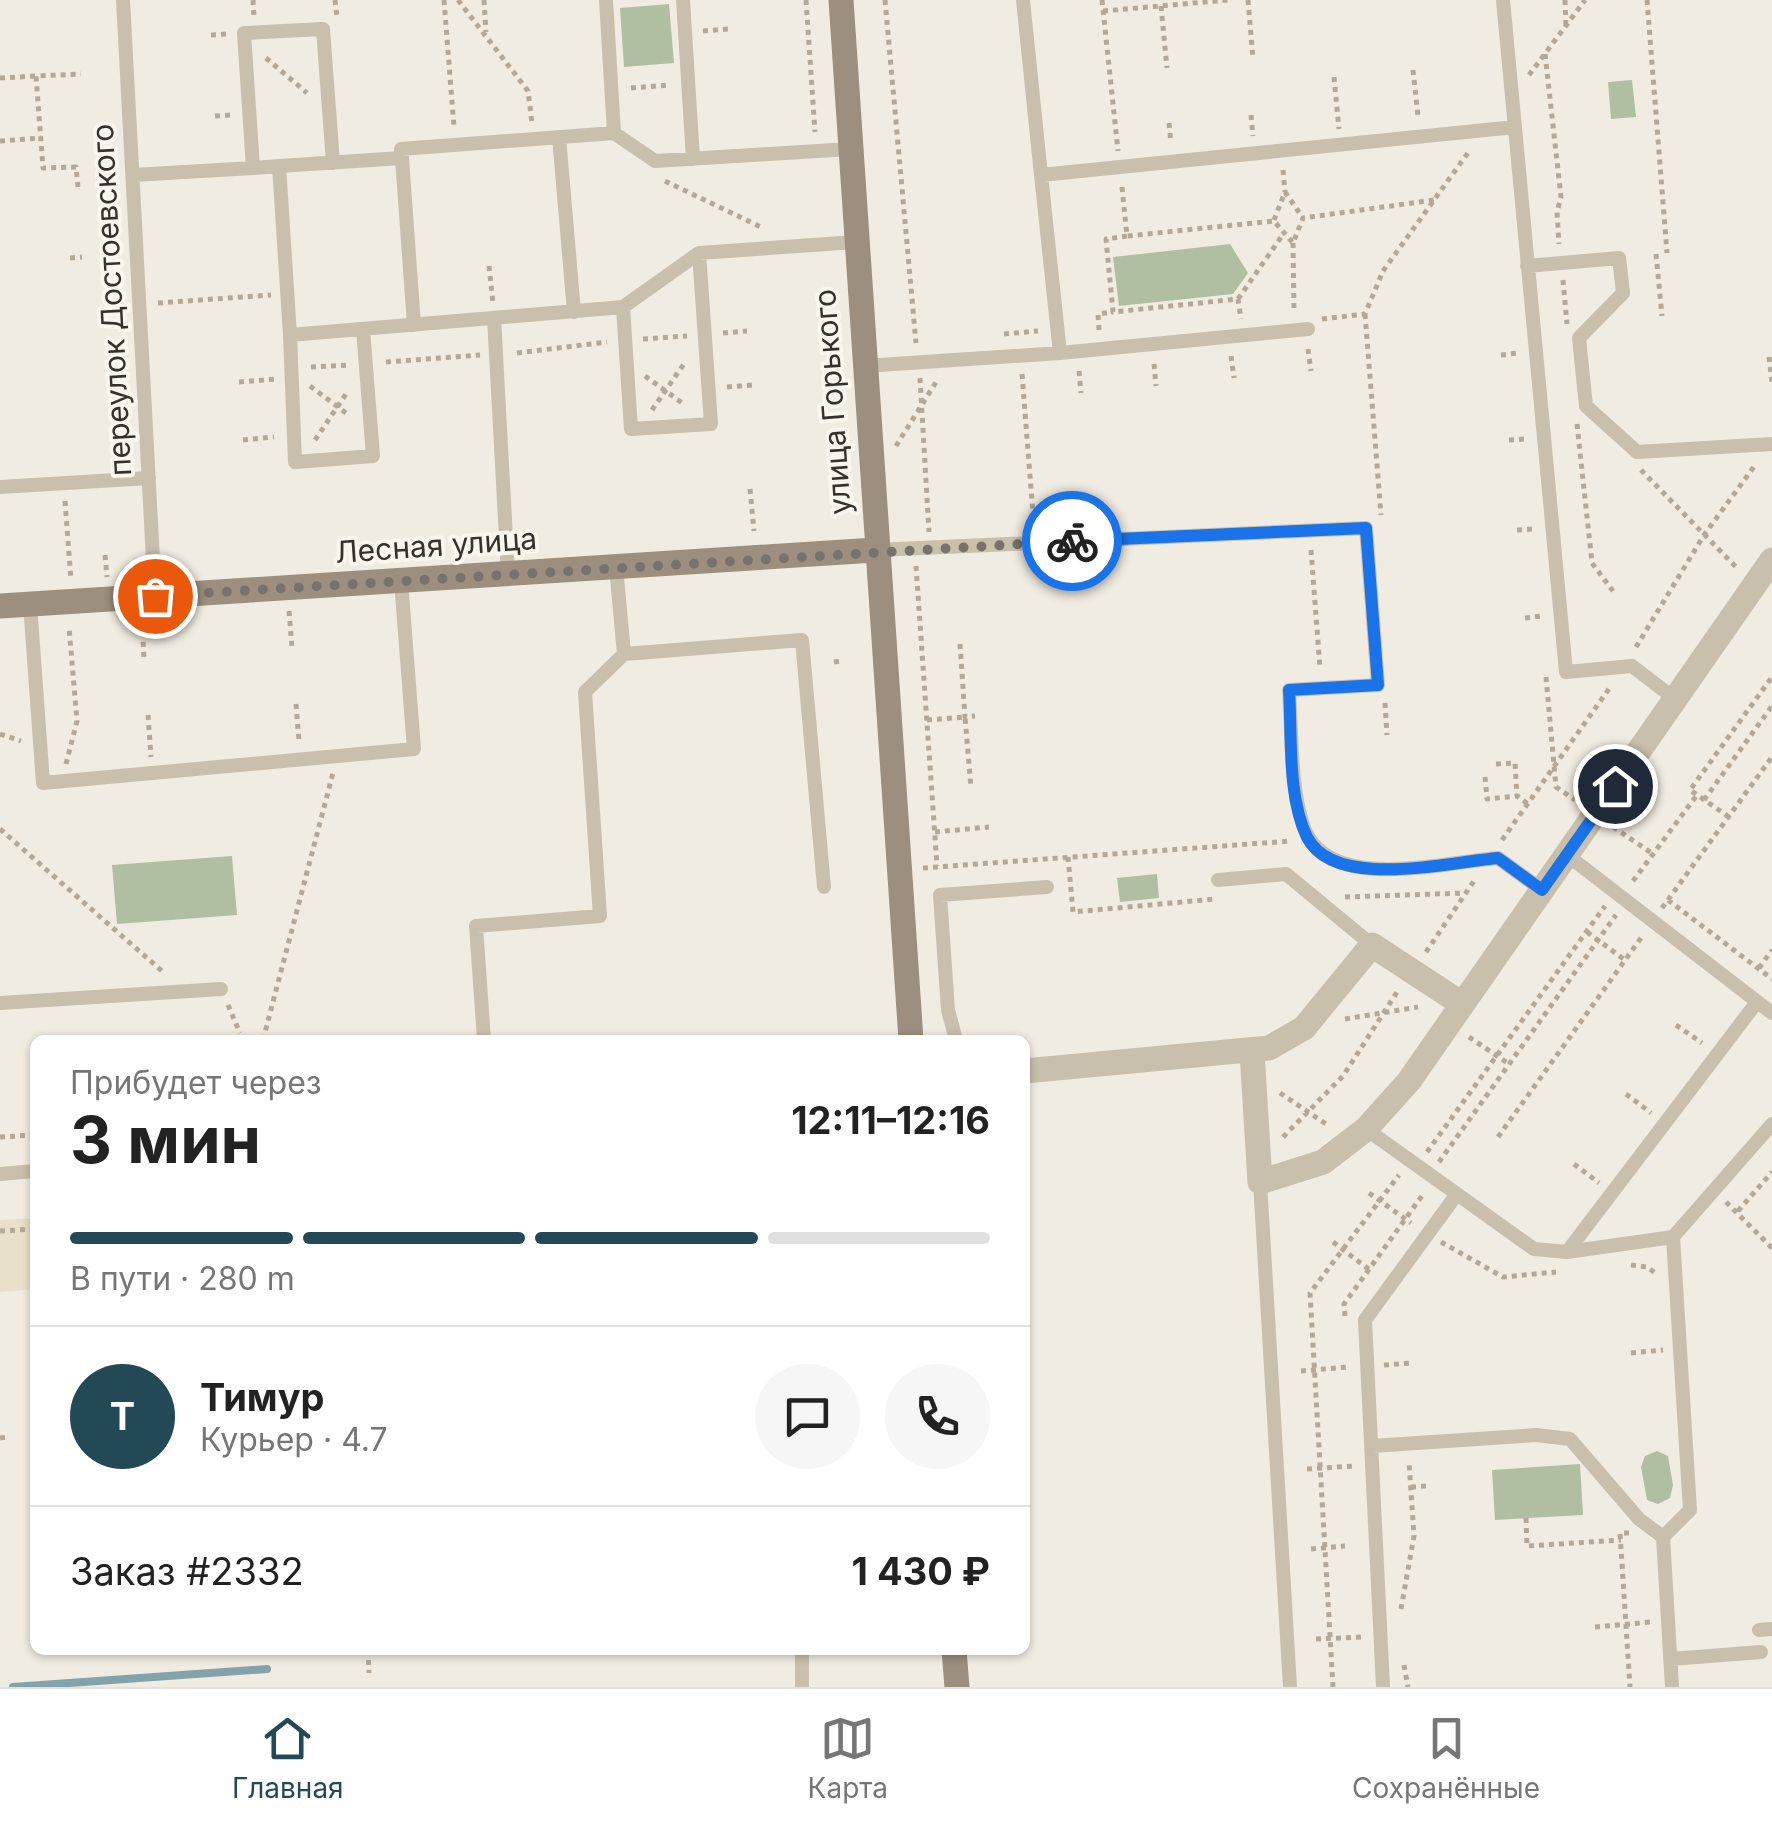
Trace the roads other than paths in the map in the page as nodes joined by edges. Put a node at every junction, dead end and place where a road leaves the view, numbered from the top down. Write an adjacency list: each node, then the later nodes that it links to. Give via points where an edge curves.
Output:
1 (123, 0): 16 (lane, переулок Достоевского)
2 (606, 0): 8 (lane)
3 (683, 0): 12 (lane)
4 (841, 0): 10 (street, улица Горького)
5 (1024, 0): 17 (lane)
6 (1504, 0): 7 (lane)
7 (1514, 128): 17 (lane); 20 (lane)
8 (614, 132): 9 (lane); 12 (lane, via 655,160)
9 (558, 137): 11 (lane, via 401,149); 22 (lane)
10 (850, 148): 12 (lane); 18 (street, улица Горького)
11 (402, 158): 13 (lane); 24 (lane)
12 (694, 158)
13 (333, 163): 14 (lane); 15 (lane, via 324,29 244,33)
14 (279, 166): 15 (lane); 27 (lane)
15 (253, 168): 16 (lane)
16 (133, 175): 31 (lane, переулок Достоевского)
17 (1041, 175): 28 (lane)
18 (856, 242): 19 (lane); 29 (street, улица Горького)
19 (699, 253): 21 (lane); 21 (lane, via 711,424 632,429)
20 (1527, 266): 30 (lane, via 1619,258 1623,293 1579,338 1586,406 1638,452); 42 (lane, via 1566,672 1632,666)
21 (622, 307): 22 (lane)
22 (574, 312): 23 (lane)
23 (494, 318): 24 (lane); 36 (lane)
24 (414, 324): 25 (lane)
25 (363, 329): 27 (lane); 27 (lane, via 372,456 295,462)
26 (1301, 330): 28 (lane)
27 (290, 335)
28 (1060, 353): 29 (lane)
29 (864, 366): 33 (street, улица Горького)
30 (1771, 444)
31 (149, 478): 32 (lane); 40 (lane, переулок Достоевского)
32 (0, 488)
33 (875, 550): 35 (street, Лесная улица); 47 (lane, via 1366,528 1378,685 1289,690 1299,809 1316,849 1358,869 1498,858); 55 (street, улица Горького)
34 (1772, 560): 42 (street)
35 (616, 567): 36 (street, Лесная улица); 41 (lane)
36 (508, 574): 37 (street, Лесная улица)
37 (401, 581): 38 (lane, via 414,748 44,784); 40 (street, Лесная улица)
38 (30, 604): 39 (street, Лесная улица); 40 (street, Лесная улица)
39 (0, 606)
40 (148, 607)
41 (624, 654): 45 (lane, via 802,640); 54 (lane, via 584,692 600,916 476,926)
42 (1675, 700): 43 (street)
43 (1567, 854): 47 (street); 50 (lane)
44 (1218, 880): 48 (lane, via 1286,874)
45 (824, 887)
46 (1047, 887): 56 (lane, via 940,895)
47 (1542, 890): 53 (street)
48 (1372, 945): 53 (street); 57 (street, via 1304,1028)
49 (221, 989): 51 (lane)
50 (1758, 1002): 52 (lane); 66 (lane)
51 (0, 1003)
52 (1772, 1013)
53 (1456, 1014): 60 (street)
54 (484, 1035)
55 (912, 1035)
56 (955, 1035)
57 (1253, 1063): 58 (street); 62 (street)
58 (1030, 1071)
59 (1772, 1124): 65 (lane)
60 (1360, 1135): 62 (street, via 1297,1174); 64 (lane)
61 (30, 1171): 63 (lane)
62 (1259, 1172): 75 (lane)
63 (0, 1174)
64 (1456, 1194): 66 (lane, via 1534,1249); 67 (lane, via 1365,1320)
65 (1673, 1238): 66 (lane); 68 (lane, via 1690,1510)
66 (1567, 1252)
67 (1372, 1446): 68 (lane, via 1570,1439); 76 (lane)
68 (1659, 1534): 72 (lane)
69 (1761, 1652): 72 (lane)
70 (802, 1655): 73 (lane)
71 (954, 1655): 74 (street)
72 (1670, 1659): 77 (lane)
73 (802, 1687)
74 (957, 1687)
75 (1290, 1687)
76 (1384, 1687)
77 (1672, 1687)

